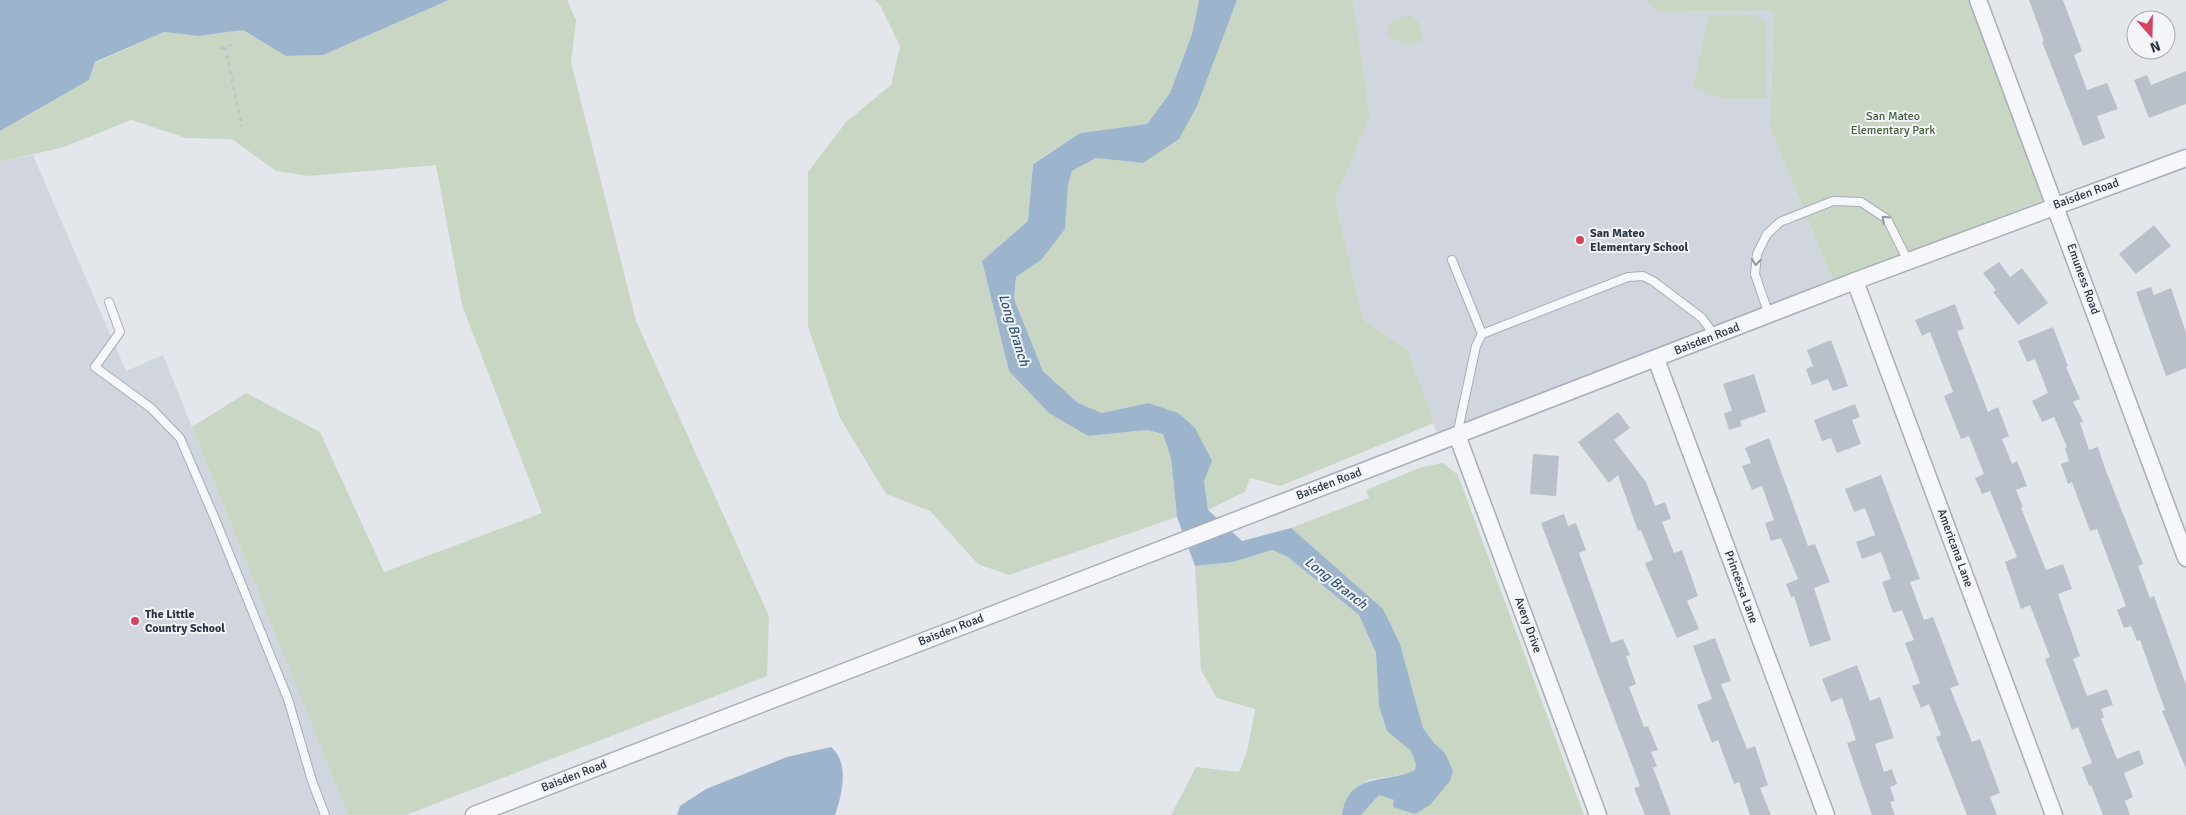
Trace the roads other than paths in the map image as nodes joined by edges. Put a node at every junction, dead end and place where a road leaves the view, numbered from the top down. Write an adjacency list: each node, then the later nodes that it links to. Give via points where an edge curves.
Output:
1 (1978, 0): 3 (street, Emuness Road)
2 (2186, 158): 3 (street, Baisden Road)
3 (2055, 206): 5 (street, Baisden Road); 13 (street, Emuness Road)
4 (1452, 260): 9 (lane)
5 (1908, 261): 6 (street, Baisden Road); 8 (lane, one-way to 8, via 1887,219 1861,202 1833,201 1824,204 1780,222 1767,234 1757,254 1755,274)
6 (1855, 281): 8 (street, Baisden Road); 18 (street, Americana Lane)
7 (109, 302): 14 (lane, via 120,332 95,367 151,408 180,438 288,699)
8 (1769, 315): 10 (street, Baisden Road)
9 (1482, 334): 10 (lane, via 1628,277 1643,276 1702,318); 12 (lane, via 1476,346)
10 (1715, 336): 11 (street, Baisden Road)
11 (1656, 359): 12 (street, Baisden Road); 17 (street, Princessa Lane)
12 (1457, 435): 15 (street, Baisden Road); 16 (street, Avery Drive)
13 (2186, 558)
14 (325, 815)
15 (474, 815)
16 (1598, 815)
17 (1826, 815)
18 (2054, 815)

